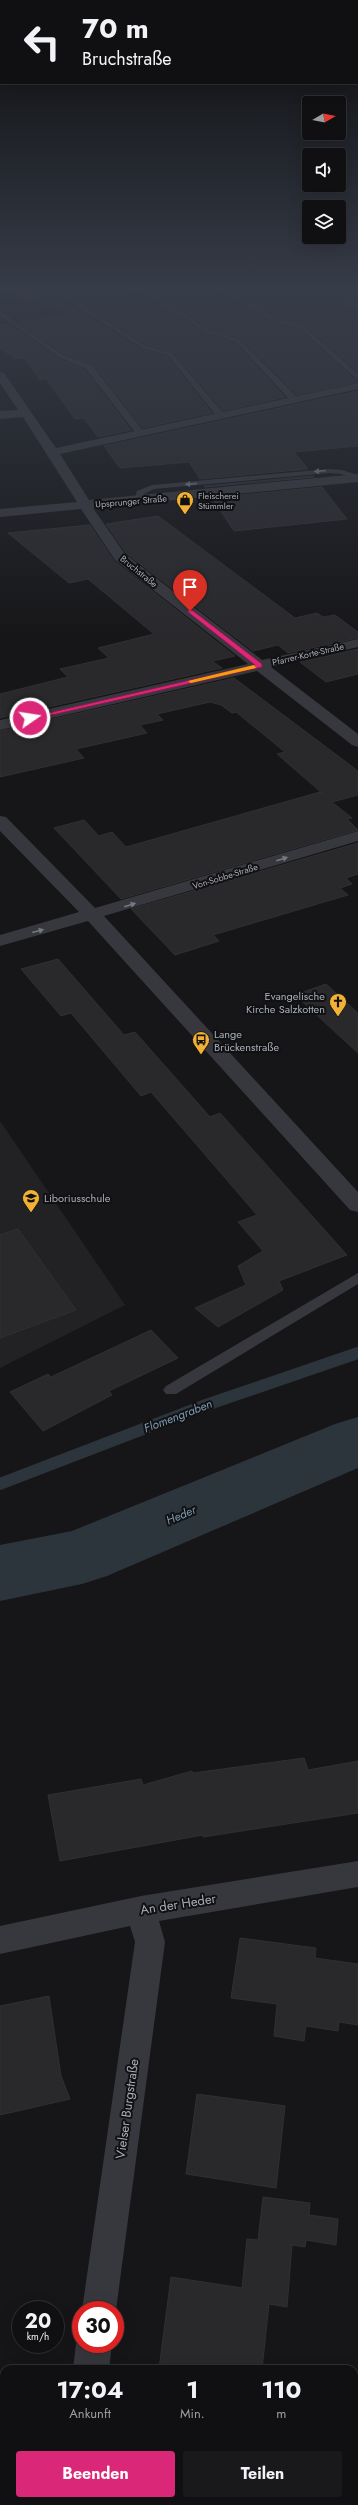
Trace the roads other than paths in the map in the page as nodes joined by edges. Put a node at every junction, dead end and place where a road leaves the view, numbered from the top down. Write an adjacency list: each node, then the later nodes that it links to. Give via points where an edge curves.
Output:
1 (23, 408): 5 (street, Bruchstraße)
2 (121, 408): 8 (lane)
3 (214, 408): 7 (lane)
4 (258, 408): 7 (street)
5 (26, 413): 6 (street); 9 (street, Bruchstraße)
6 (0, 415)
7 (221, 416): 8 (street)
8 (140, 433): 9 (street)
9 (53, 452): 11 (street, Bruchstraße)
10 (358, 478): 11 (street, Upsprunger Straße)
11 (85, 505): 12 (street, Upsprunger Straße); 14 (street, Bruchstraße, via 120,557)
12 (0, 513)
13 (358, 643): 14 (street, Pfarrer-Korte-Straße)
14 (259, 665): 16 (street, Pfarrer-Korte-Straße); 17 (street, Bruchstraße)
15 (358, 722): 17 (street)
16 (0, 725)
17 (341, 727): 18 (street, Bruchstraße)
18 (358, 742)
19 (0, 821): 21 (street)
20 (358, 836): 21 (street, Von-Sobbe-Straße, one-way to 20)
21 (93, 916): 22 (street, Von-Sobbe-Straße, one-way to 21); 23 (street)
22 (0, 941)
23 (358, 1205)
24 (358, 1278): 25 (lane)
25 (171, 1390)
26 (358, 1874): 27 (street, An der Heder)
27 (141, 1910): 28 (street, An der Heder); 29 (street, Vielser Burgstraße, via 150,1942)
28 (0, 1940)
29 (100, 2301)
30 (93, 2353): 31 (street)
31 (91, 2365)

